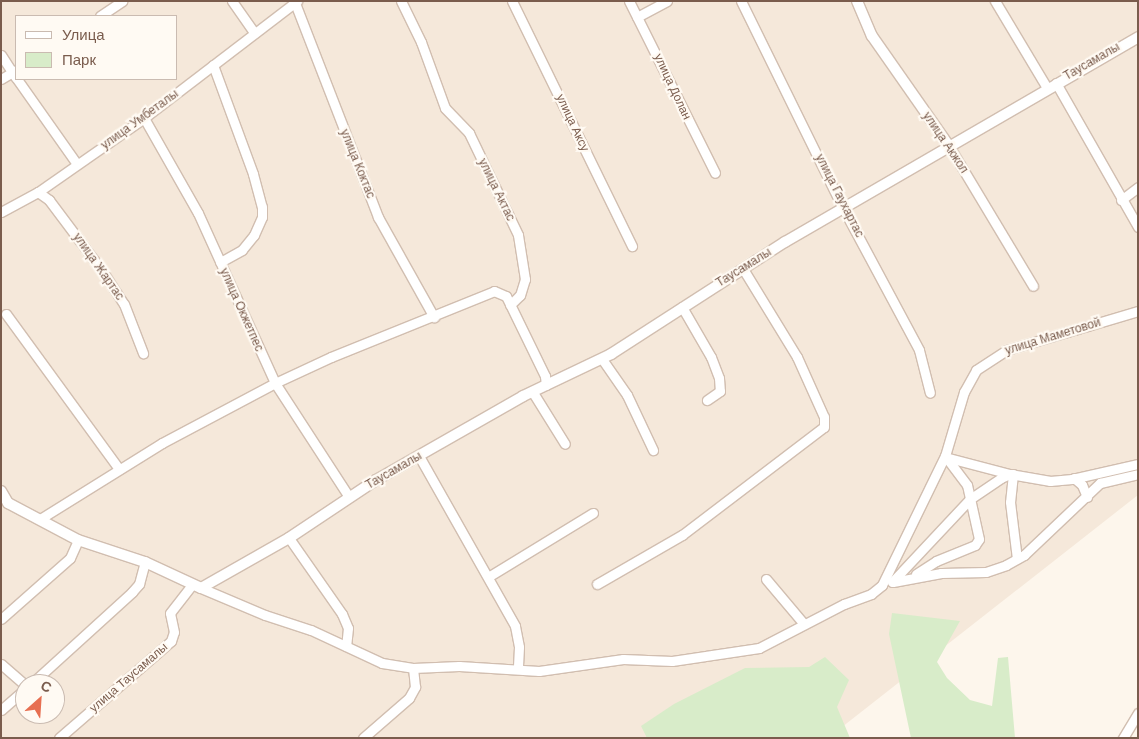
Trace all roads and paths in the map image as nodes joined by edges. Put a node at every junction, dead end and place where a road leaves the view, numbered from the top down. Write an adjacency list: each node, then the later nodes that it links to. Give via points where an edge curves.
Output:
1 (122, 1): 11 (street)
2 (232, 1): 13 (street)
3 (401, 1): 36 (street, улица Актас, via 421,42 445,108 468,133 518,235 526,279 520,295)
4 (512, 1): 32 (street, улица Аксу)
5 (629, 1): 12 (street, улица Долан)
6 (667, 1): 12 (street)
7 (741, 1): 29 (street, улица Гаухартас)
8 (856, 1): 23 (street, улица Акжол, via 872,36)
9 (995, 1): 21 (street)
10 (296, 2): 13 (street, улица Умбеталы); 40 (street, улица Коктас, via 378,217)
11 (101, 15)
12 (636, 17): 25 (street, улица Долан)
13 (254, 33): 16 (street, улица Умбеталы)
14 (1138, 37): 21 (street, Таусамалы)
15 (1, 55): 17 (street)
16 (212, 65): 22 (street, улица Умбеталы); 33 (street, via 262,207 262,217 242,250)
17 (15, 73)
18 (15, 74): 19 (street)
19 (1, 79)
20 (20, 80): 24 (street)
21 (1052, 86): 23 (street, Таусамалы); 28 (street)
22 (144, 118): 24 (street, улица Умбеталы); 33 (street, улица Окжетпес, via 198,213)
23 (949, 146): 29 (street, Таусамалы); 35 (street, улица Акжол)
24 (77, 164): 27 (street, улица Умбеталы)
25 (715, 173)
26 (1138, 187): 28 (street)
27 (38, 192): 30 (street, улица Умбеталы); 41 (street, улица Жартас, via 49,200 124,304)
28 (1121, 200): 31 (street)
29 (843, 208): 34 (street, Таусамалы); 46 (street, улица Гаухартас, via 919,350)
30 (1, 212)
31 (1138, 227)
32 (632, 246)
33 (220, 262): 43 (street, улица Окжетпес)
34 (743, 270): 37 (street, Таусамалы); 71 (street, via 797,357 824,417 824,428 682,535)
35 (1032, 286)
36 (510, 305): 40 (street, via 502,292 494,292); 44 (street, via 545,376)
37 (682, 307): 42 (street, Таусамалы); 47 (street, via 712,356 719,378 720,391)
38 (1138, 311): 51 (street, улица Маметовой, via 1007,350 989,359 969,381)
39 (6, 314): 53 (street)
40 (434, 317): 43 (street, via 331,357)
41 (143, 353)
42 (602, 359): 44 (street, Таусамалы); 49 (street, via 627,395)
43 (275, 383): 53 (street); 58 (street, улица Окжетпес)
44 (546, 385): 45 (street, Таусамалы)
45 (532, 391): 48 (street); 50 (street, Таусамалы)
46 (930, 392)
47 (707, 400)
48 (565, 444)
49 (653, 450)
50 (419, 456): 58 (street, Таусамалы); 67 (street)
51 (945, 456): 54 (street); 60 (street, via 967,485); 72 (street, улица Маметовой)
52 (1138, 464): 56 (street)
53 (119, 469): 62 (street)
54 (1012, 474): 56 (street, via 1050,481); 60 (street, via 984,486); 65 (street, via 1010,502)
55 (1138, 474): 59 (street, via 1100,483)
56 (1074, 478): 59 (street, via 1082,485)
57 (2, 493): 62 (street, via 8,503)
58 (349, 496): 63 (street, улица Таусамалы)
59 (1086, 497): 65 (street)
60 (970, 498): 68 (street, via 979,540); 70 (street)
61 (593, 513): 67 (street)
62 (40, 519): 64 (street)
63 (289, 538): 73 (street, улица Таусамалы); 76 (street, via 342,614 348,628)
64 (78, 540): 66 (street); 74 (street, via 70,558)
65 (1017, 560): 68 (street, via 986,572)
66 (145, 562): 73 (street); 80 (street, via 139,584 132,592)
67 (488, 577): 79 (street, via 515,626)
68 (911, 577): 70 (street)
69 (766, 579): 75 (street)
70 (892, 582): 72 (street)
71 (597, 584)
72 (882, 585): 75 (street, via 871,594)
73 (197, 586): 76 (street); 85 (street, улица Таусамалы, via 170,613 174,632 171,641)
74 (1, 619)
75 (804, 624): 79 (street, via 766,645 736,652 672,661 624,659 539,671)
76 (346, 646): 78 (street, via 382,663)
77 (1, 664): 81 (street)
78 (413, 668): 79 (street); 86 (street, via 415,687 409,698)
79 (518, 668)
80 (42, 674)
81 (15, 676)
82 (15, 698): 83 (street)
83 (1, 710)
84 (1138, 713): 87 (street)
85 (59, 738)
86 (363, 738)
87 (1123, 738)

